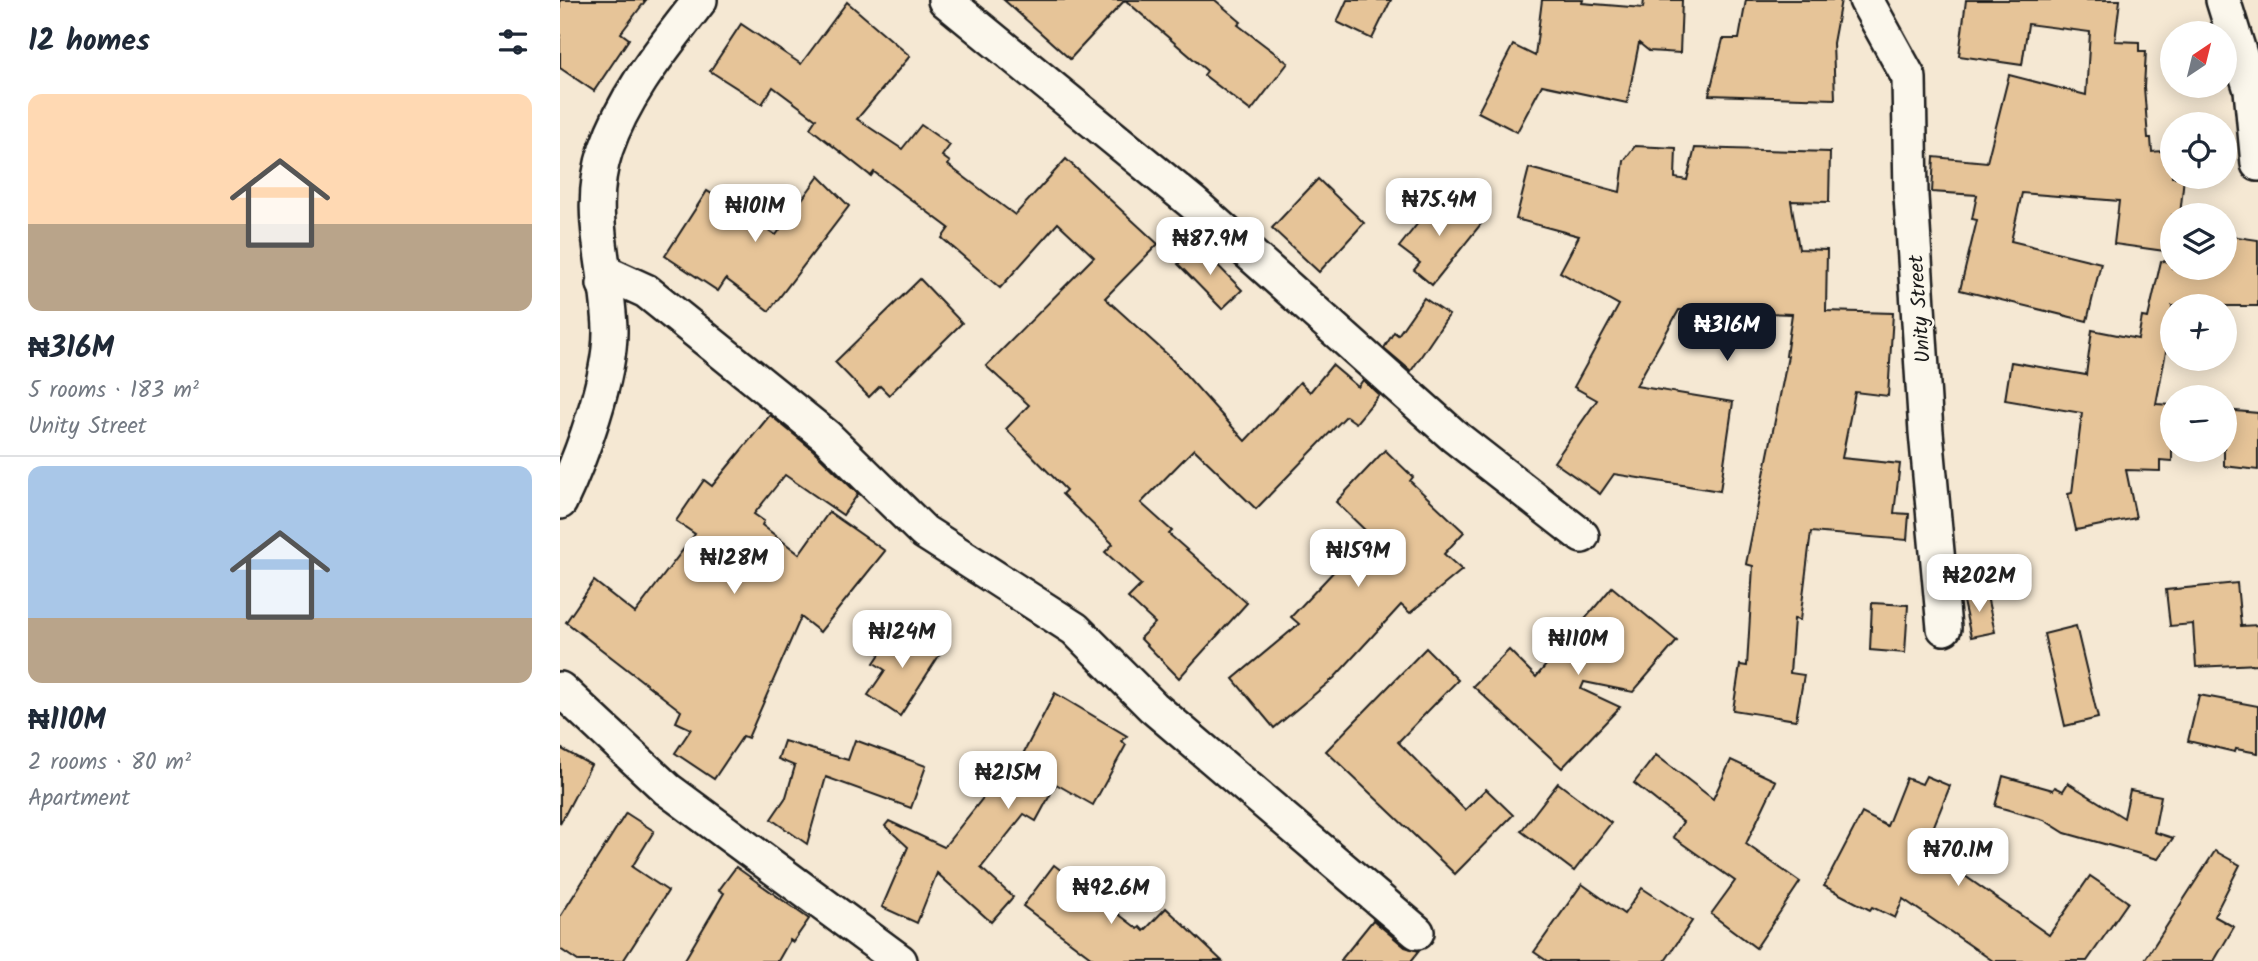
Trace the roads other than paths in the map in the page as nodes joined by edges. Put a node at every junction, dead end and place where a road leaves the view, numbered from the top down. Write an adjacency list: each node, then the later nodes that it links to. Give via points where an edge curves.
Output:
1 (700, 0): 8 (street, via 624,106 605,151 595,215)
2 (945, 0): 6 (street)
3 (981, 0): 6 (street)
4 (1866, 0): 11 (street, Unity Street, via 1909,78 1911,196 1926,432)
5 (2223, 0): 7 (street, via 2251,90)
6 (985, 32): 10 (street, via 1193,202 1454,436)
7 (2258, 164)
8 (604, 284): 9 (street, via 610,330 605,378); 13 (street, via 613,276 646,291 826,436 924,532 1075,629 1153,707)
9 (560, 502)
10 (1582, 536)
11 (1944, 628)
12 (560, 689): 14 (street, via 667,789)
13 (1417, 932)
14 (900, 961)

